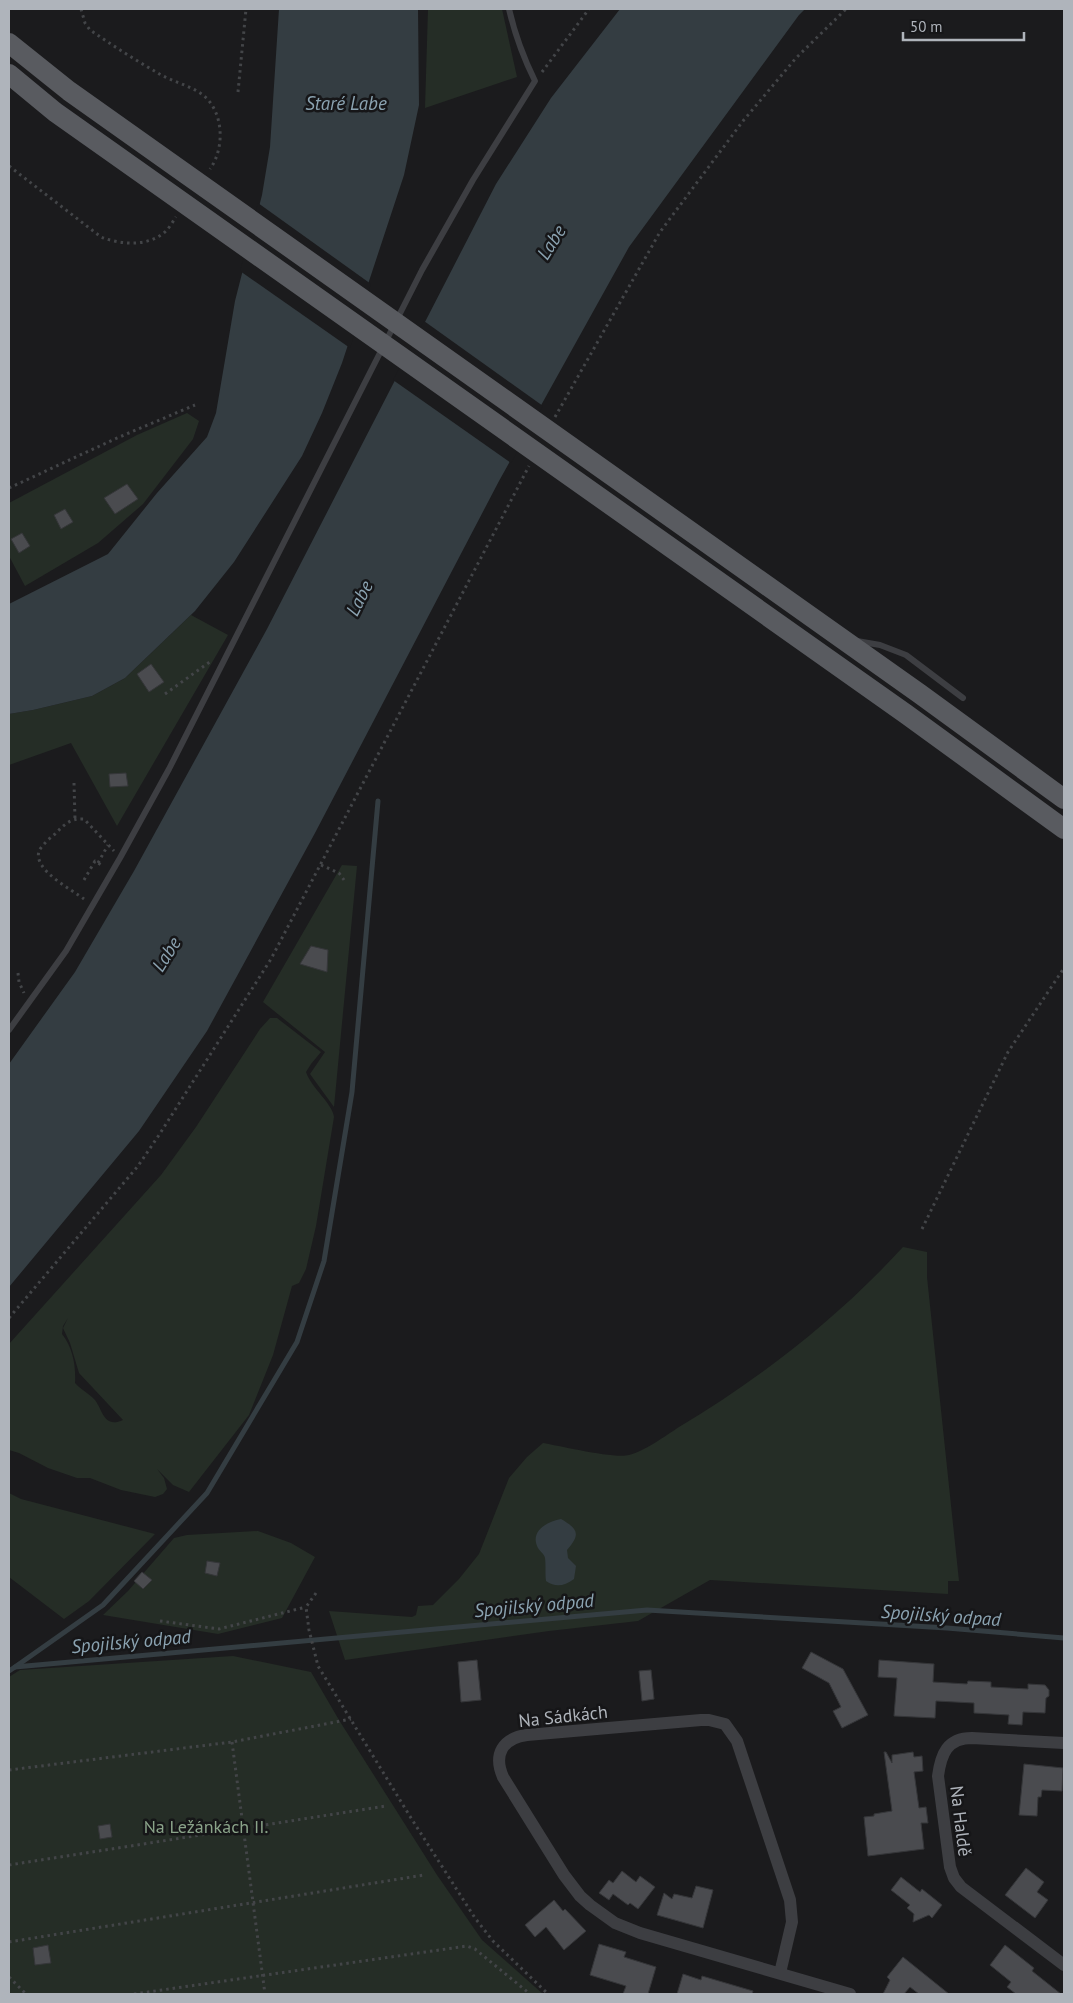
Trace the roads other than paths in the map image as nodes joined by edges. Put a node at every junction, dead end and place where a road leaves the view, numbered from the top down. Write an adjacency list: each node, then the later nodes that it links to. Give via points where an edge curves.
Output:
1 (509, 9): 8 (lane, via 524,60 535,81 426,262 169,769 120,858 66,951)
2 (9, 43): 4 (main road, via 69,91)
3 (9, 74): 7 (main road, via 55,112)
4 (843, 639): 5 (lane, via 880,645 906,656); 6 (main road)
5 (963, 698)
6 (1064, 799)
7 (1064, 830)
8 (9, 1030)
9 (1064, 1743): 10 (street, Na Haldě, via 959,1739 950,1744 938,1776 954,1878 961,1887)
10 (1064, 1965)
11 (780, 1973): 11 (street, Na Sádkách, via 640,1933 615,1923 590,1905 564,1875 503,1777 498,1763 504,1745 515,1737 527,1735 701,1720 725,1724 737,1741 790,1900 791,1928); 12 (street, Na Sádkách)
12 (850, 1994)

